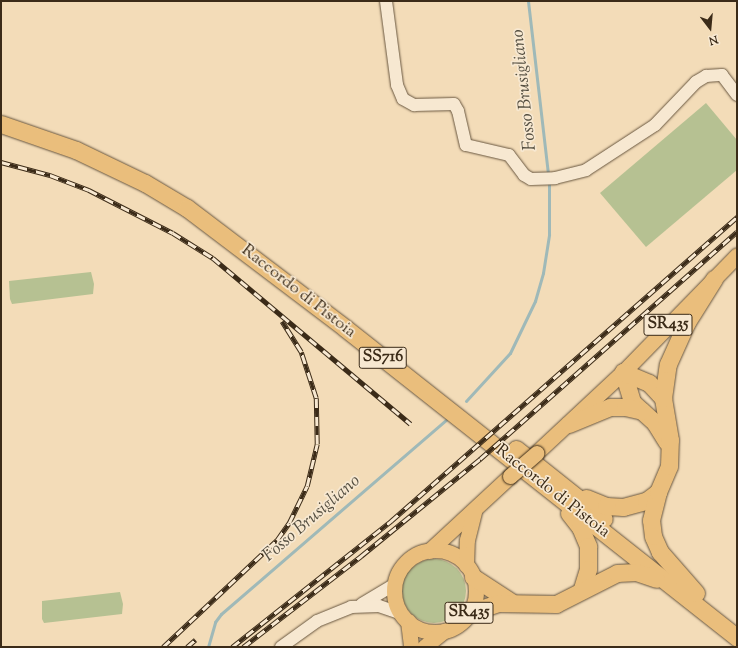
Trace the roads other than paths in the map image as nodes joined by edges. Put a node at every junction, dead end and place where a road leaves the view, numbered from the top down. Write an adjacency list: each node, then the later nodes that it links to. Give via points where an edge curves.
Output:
1 (386, 1): 2 (street, via 397,85 403,99 414,105 454,104 466,145 509,155 524,175 531,179 555,178 586,170 656,125 696,82 706,76 722,75)
2 (737, 95)
3 (1, 114): 12 (highway, Raccordo di Pistoia / SS716, via 95,147 190,198 340,311)
4 (1, 124): 12 (highway, Raccordo di Pistoia / SS716, via 83,153 145,183 187,208)
5 (737, 255): 6 (main road, SR435)
6 (714, 279): 7 (main road, SR435); 8 (highway, via 687,322 671,357)
7 (623, 372): 8 (highway, via 652,384); 9 (highway, via 632,402); 10 (main road, SR435)
8 (663, 398): 11 (highway)
9 (642, 411): 10 (highway, via 610,407); 11 (highway, via 657,425)
10 (569, 424): 14 (main road, SR435, bridge)
11 (669, 445): 13 (highway, via 668,472)
12 (551, 484): 13 (highway, via 593,502 615,507 637,504); 18 (highway, via 587,540 589,562); 19 (highway, Raccordo di Pistoia / SS716); 20 (highway, Raccordo di Pistoia / SS716)
13 (658, 492): 20 (highway, via 652,513 652,536 666,560)
14 (474, 510): 15 (main road, SR435); 16 (main road, SR435, via 467,540)
15 (430, 551): 16 (main road, via 451,554); 17 (main road, SR435, via 417,555 407,562)
16 (470, 571): 21 (highway); 23 (main road, SR435, via 475,597)
17 (395, 584): 22 (street); 24 (main road, via 396,600)
18 (582, 589): 19 (highway, via 612,574 630,572 650,576); 21 (highway, via 556,604)
19 (677, 590): 27 (highway, Raccordo di Pistoia / SS716)
20 (696, 593): 25 (highway, Raccordo di Pistoia / SS716)
21 (511, 602): 23 (highway, via 494,603)
22 (360, 605): 24 (street, via 379,606); 28 (street, via 324,617)
23 (469, 613): 26 (main road, SR435, via 458,624)
24 (405, 618): 26 (main road, SR435, via 425,630); 29 (main road)
25 (737, 624)
26 (444, 630): 30 (main road, SR435)
27 (737, 638)
28 (281, 647)
29 (411, 647)
30 (424, 647)

